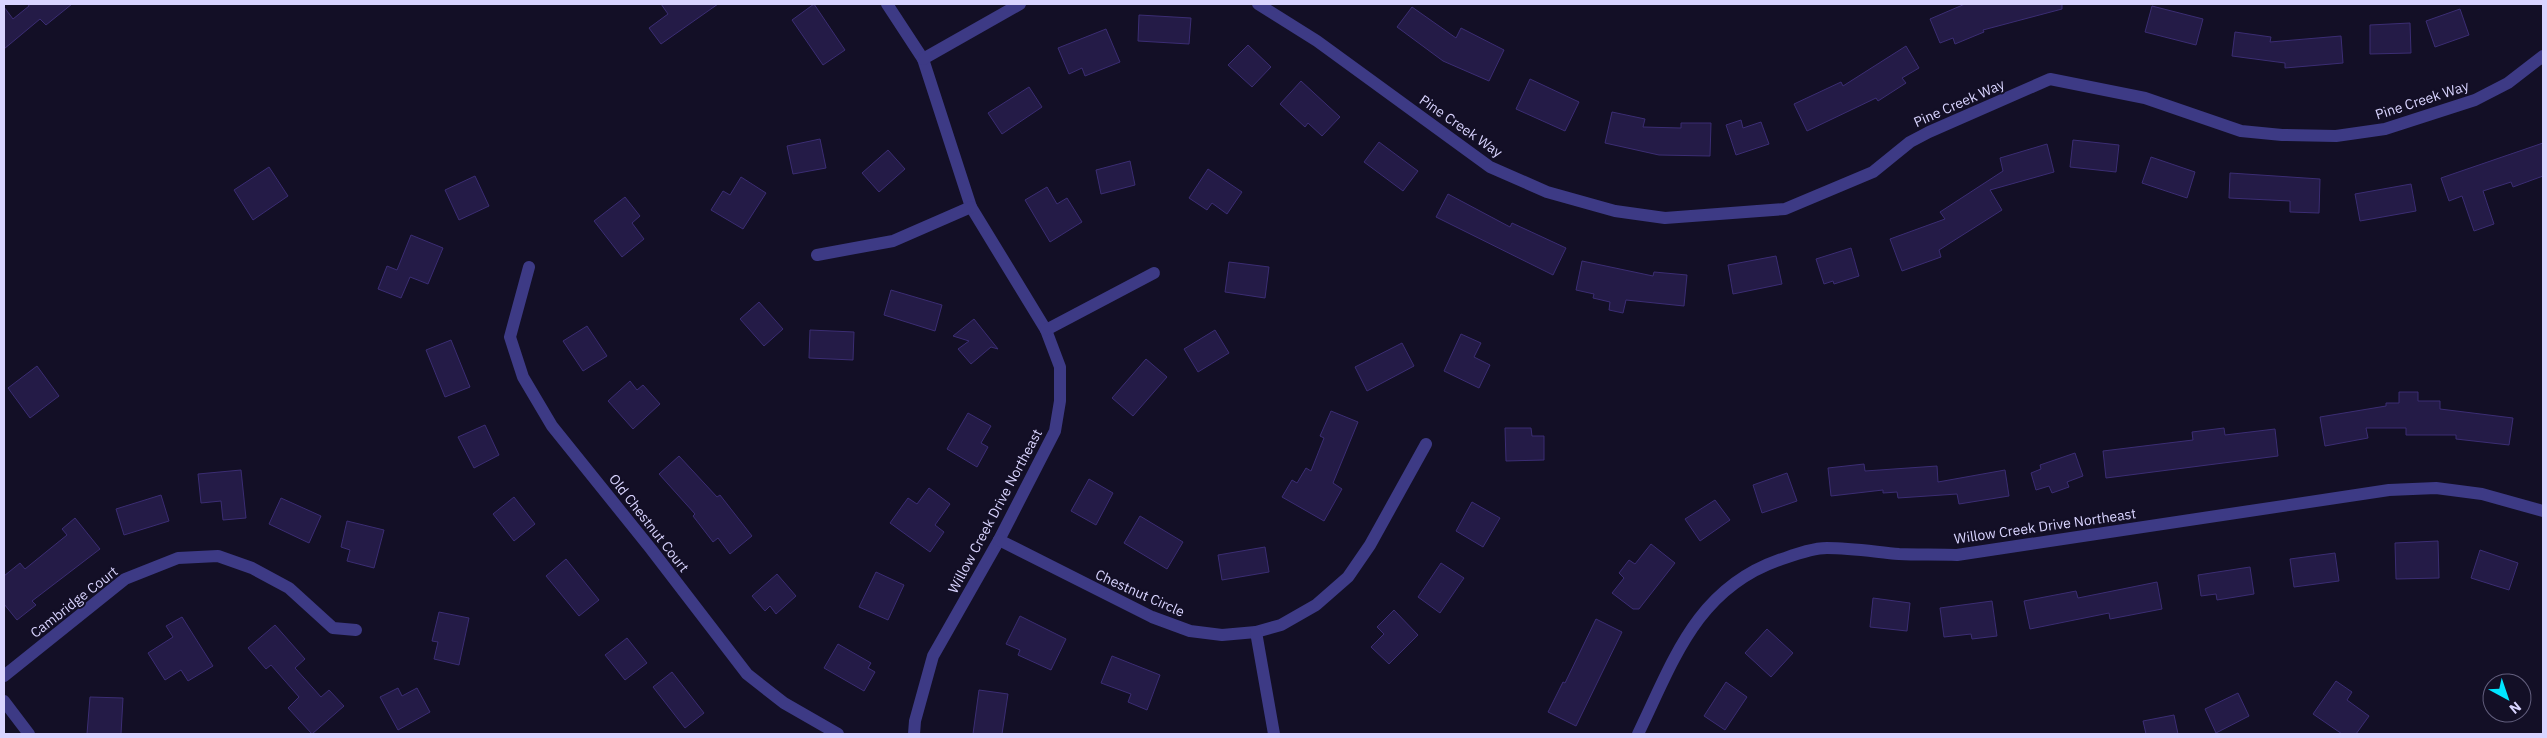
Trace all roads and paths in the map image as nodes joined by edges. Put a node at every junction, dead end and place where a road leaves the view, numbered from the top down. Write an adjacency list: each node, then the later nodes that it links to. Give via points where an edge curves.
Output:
1 (886, 4): 5 (street, Willow Creek Drive Northeast)
2 (1020, 4): 5 (street)
3 (1258, 4): 4 (street, Pine Creek Way, via 1317,42 1490,167 1547,192 1615,211 1665,218 1785,209 1873,172 1928,132 2050,80 2145,98 2241,131 2282,136 2336,136 2385,129 2475,100 2508,83)
4 (2543, 56)
5 (923, 59): 6 (street, Willow Creek Drive Northeast)
6 (971, 207): 7 (street, via 893,241); 10 (street, Willow Creek Drive Northeast)
7 (817, 255)
8 (529, 267): 19 (street, Old Chestnut Court, via 510,337 523,378 552,426 747,674 784,703)
9 (1154, 273): 10 (street)
10 (1046, 330): 13 (street, Willow Creek Drive Northeast, via 1060,367 1060,401 1055,431)
11 (1426, 444): 15 (street, Chestnut Circle, via 1370,545 1348,577 1316,605 1281,625)
12 (2543, 511): 22 (street, Willow Creek Drive Northeast, via 2482,494 2436,488 2389,490 1957,555 1826,548 1792,556 1759,567 1738,580 1705,609 1683,639)
13 (999, 540): 15 (street, Chestnut Circle, via 1145,614 1190,632 1222,635); 20 (street, Willow Creek Drive Northeast, via 933,656)
14 (356, 630): 16 (street, Cambridge Court, via 333,628 289,588 252,568 218,556 178,558 126,580)
15 (1256, 632): 21 (street)
16 (4, 676)
17 (4, 701): 18 (street)
18 (29, 734)
19 (838, 734)
20 (914, 734)
21 (1274, 734)
22 (1638, 734)

